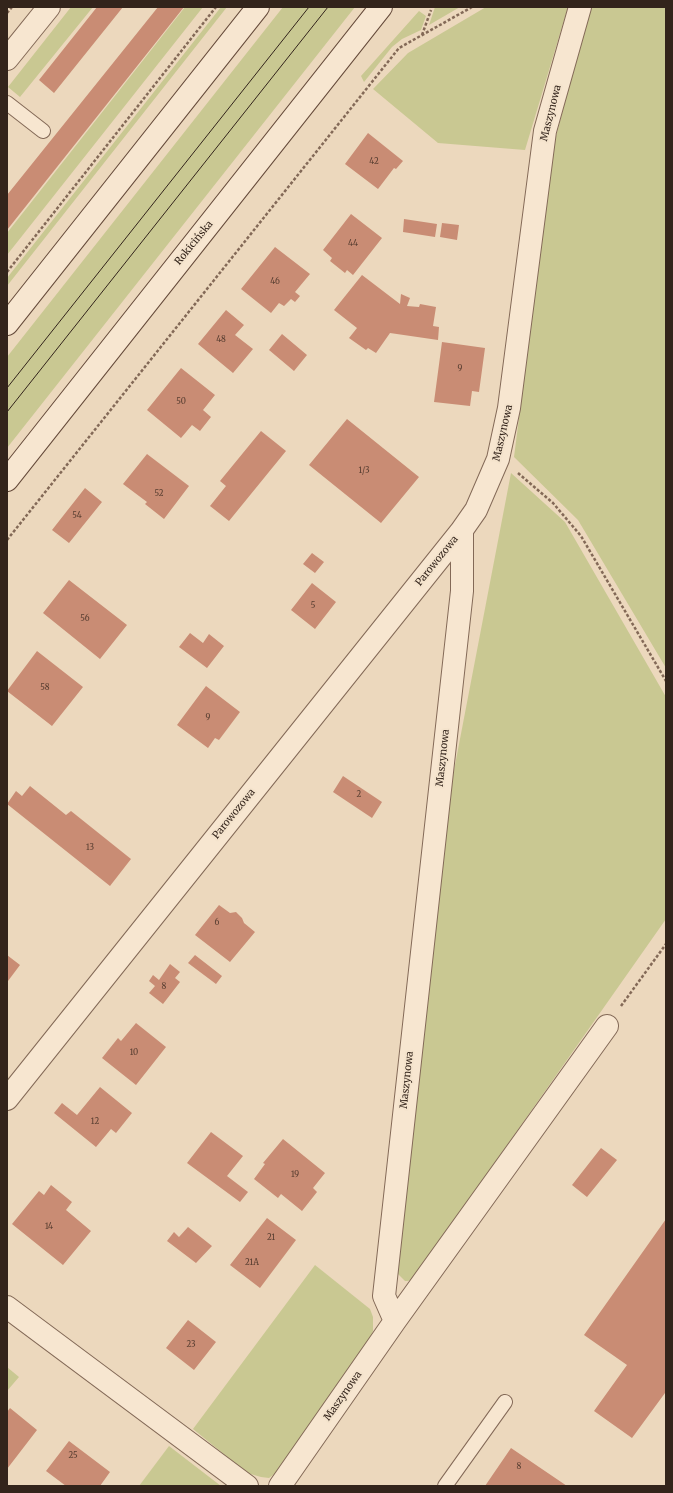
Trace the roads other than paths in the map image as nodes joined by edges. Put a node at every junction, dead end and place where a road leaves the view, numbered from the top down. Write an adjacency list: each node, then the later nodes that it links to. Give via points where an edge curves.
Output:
1 (49, 7): 5 (street)
2 (258, 7): 8 (street)
3 (381, 7): 9 (street, Rokicińska)
4 (580, 7): 10 (street, Maszynowa, via 545,131 509,408 498,459 476,510)
5 (7, 60)
6 (7, 103): 7 (lane)
7 (43, 131)
8 (7, 324)
9 (7, 480)
10 (462, 530): 12 (street, Parowozowa); 14 (street, Maszynowa, via 462,591 384,1296)
11 (607, 1026): 14 (street)
12 (7, 1099)
13 (7, 1307): 16 (street)
14 (395, 1321): 17 (street, Maszynowa)
15 (505, 1402): 18 (lane)
16 (246, 1486)
17 (280, 1486)
18 (445, 1486)

